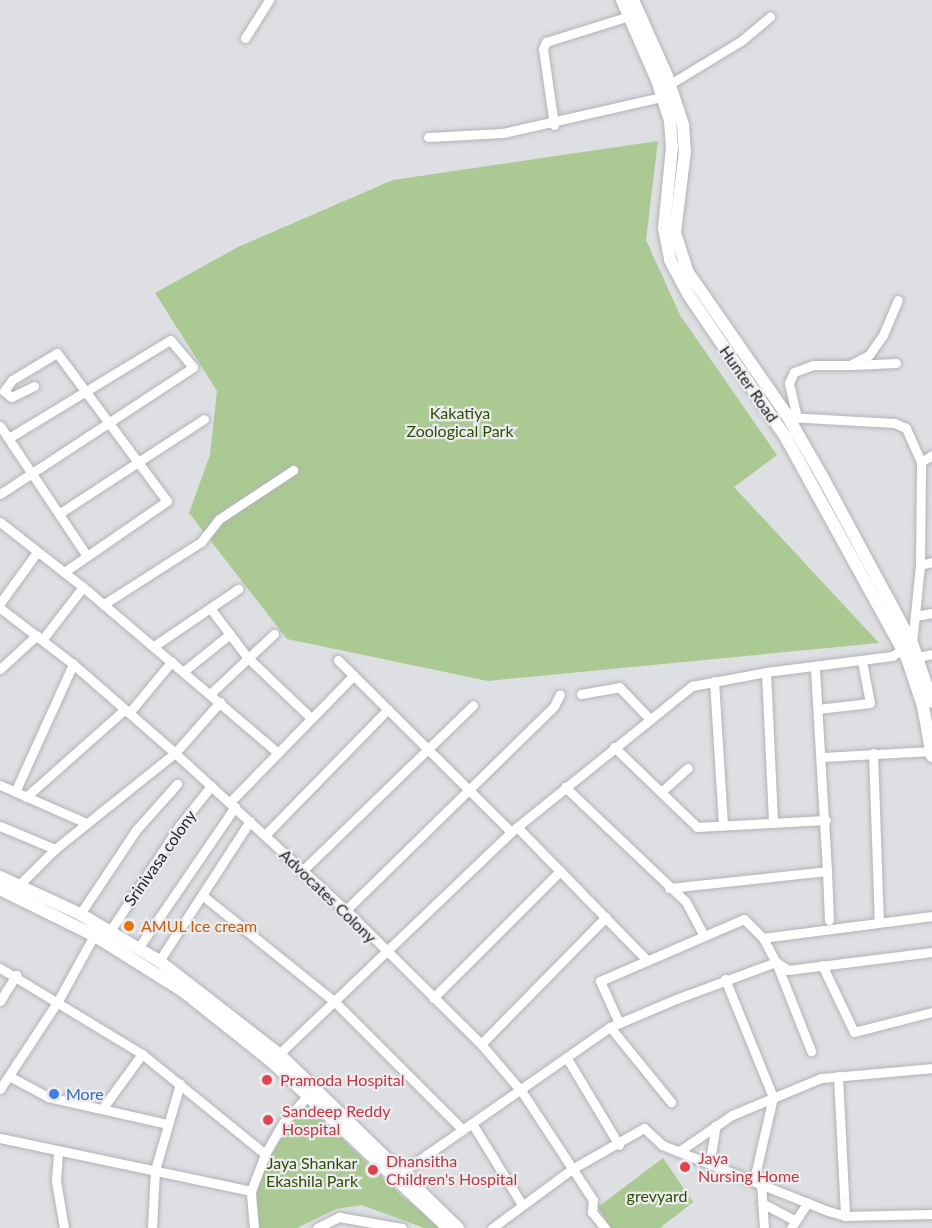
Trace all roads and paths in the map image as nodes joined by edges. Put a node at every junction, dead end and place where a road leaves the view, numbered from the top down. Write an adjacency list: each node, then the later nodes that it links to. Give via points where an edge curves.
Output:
1 (269, 0): 6 (street)
2 (622, 0): 4 (main road, Hunter Road)
3 (633, 0): 7 (main road, Hunter Road)
4 (629, 16): 8 (main road, Hunter Road); 9 (street, via 546,42 543,49)
5 (770, 17): 7 (street)
6 (245, 38)
7 (670, 84): 14 (main road, Hunter Road, via 683,125 685,151 675,222 677,246 687,271)
8 (662, 97): 9 (street); 14 (main road, Hunter Road, via 672,134 664,228 670,260 688,294)
9 (554, 125): 10 (street, via 503,133)
10 (428, 137)
11 (898, 300): 13 (street, via 883,335 869,355)
12 (896, 363): 13 (street)
13 (850, 365): 18 (street, via 813,365 794,372 789,383)
14 (753, 377): 18 (main road, Hunter Road); 50 (main road, Hunter Road)
15 (34, 386): 16 (street, via 11,397)
16 (2, 390): 17 (street, via 55,352)
17 (82, 390): 20 (street); 20 (street, via 170,340 193,367); 22 (street)
18 (792, 417): 24 (street, via 894,423 906,428); 50 (main road, Hunter Road)
19 (204, 419): 25 (street)
20 (107, 423): 25 (street); 27 (street)
21 (0, 426): 22 (street)
22 (9, 438): 27 (street)
23 (932, 455): 24 (street)
24 (921, 462): 30 (street)
25 (138, 463): 31 (street); 34 (street, via 167,501)
26 (293, 470): 41 (street, via 219,519 201,542)
27 (32, 472): 29 (street); 31 (street)
28 (932, 491): 30 (street)
29 (0, 494)
30 (921, 494): 36 (street)
31 (60, 513): 34 (street)
32 (0, 522): 33 (street)
33 (37, 552): 37 (street); 40 (street)
34 (87, 556): 37 (street)
35 (932, 562): 36 (street)
36 (920, 565): 45 (street)
37 (64, 572): 38 (street)
38 (83, 587): 41 (street); 48 (street)
39 (238, 589): 43 (street)
40 (0, 603)
41 (104, 604): 49 (street)
42 (0, 608): 48 (street, Advocates Colony)
43 (210, 608): 46 (street); 49 (street)
44 (932, 612): 45 (street)
45 (915, 616): 50 (street)
46 (230, 634): 52 (street); 60 (street)
47 (274, 634): 52 (street)
48 (39, 638): 57 (street, Advocates Colony); 58 (street)
49 (154, 646): 55 (street)
50 (908, 647): 53 (main road, Hunter Road); 56 (street); 77 (main road, Hunter Road)
51 (932, 654): 53 (street)
52 (247, 657): 64 (street); 73 (street)
53 (918, 657): 68 (main road, Hunter Road)
54 (338, 660): 62 (street)
55 (172, 661): 60 (street); 72 (street)
56 (862, 661): 59 (street); 71 (street, via 870,703)
57 (73, 664): 72 (street, Advocates Colony); 89 (street)
58 (1, 668)
59 (815, 668): 61 (street); 71 (street)
60 (184, 670): 64 (street)
61 (766, 672): 63 (street); 96 (street)
62 (354, 675): 70 (street); 73 (street)
63 (714, 681): 74 (street, via 693,686); 98 (street)
64 (210, 694): 67 (street)
65 (560, 694): 88 (street, via 554,706)
66 (581, 694): 74 (street, via 619,687)
67 (220, 702): 78 (street); 79 (street)
68 (932, 702)
69 (473, 705): 76 (street)
70 (388, 709): 76 (street); 100 (street)
71 (818, 709): 82 (street)
72 (127, 711): 78 (street, Advocates Colony); 91 (street)
73 (311, 718): 79 (street)
74 (650, 719): 75 (street)
75 (614, 747): 87 (street); 90 (street)
76 (427, 748): 88 (street); 102 (street)
77 (932, 751): 80 (street); 81 (main road, Hunter Road)
78 (175, 753): 86 (street, Advocates Colony); 95 (street)
79 (278, 753): 92 (street)
80 (873, 753): 82 (street); 115 (street)
81 (932, 756)
82 (822, 757): 93 (street)
83 (688, 768): 90 (street)
84 (177, 784): 111 (street, via 136,830)
85 (0, 785): 89 (street)
86 (212, 786): 92 (street, Advocates Colony); 116 (street, Srinivasa colony)
87 (565, 787): 99 (street); 107 (street)
88 (470, 790): 99 (street); 110 (street)
89 (15, 792): 91 (street)
90 (661, 792): 98 (street, via 698,827)
91 (26, 797): 95 (street)
92 (232, 804): 94 (street, Advocates Colony); 119 (street)
93 (826, 820): 96 (street); 104 (street)
94 (250, 821): 100 (street, Advocates Colony); 109 (street)
95 (86, 823): 101 (street)
96 (773, 823): 98 (street)
97 (0, 826): 101 (street)
98 (723, 826)
99 (514, 829): 103 (street); 120 (street)
100 (265, 835): 102 (street, Advocates Colony)
101 (55, 849): 106 (street)
102 (302, 871): 110 (street, Advocates Colony)
103 (560, 871): 113 (street); 129 (street)
104 (827, 871): 107 (street); 114 (street)
105 (0, 877): 106 (main road)
106 (20, 884): 111 (main road)
107 (669, 888): 117 (street, via 686,902)
108 (0, 889): 116 (main road)
109 (202, 894): 123 (street); 132 (street)
110 (346, 910): 120 (street, Advocates Colony)
111 (80, 914): 116 (main road)
112 (932, 916): 115 (street)
113 (606, 917): 122 (street); 135 (street)
114 (829, 920)
115 (879, 922): 118 (street)
116 (102, 931): 119 (main road); 131 (street, Srinivasa colony); 146 (main road, via 271,1061)
117 (704, 936): 118 (street, via 744,919); 122 (street)
118 (763, 938): 124 (street)
119 (139, 947): 123 (main road)
120 (385, 951): 129 (street, Advocates Colony); 132 (street)
121 (932, 952): 125 (street)
122 (647, 960): 134 (street, via 600,981)
123 (159, 961): 138 (main road)
124 (776, 962): 125 (street, via 788,970); 128 (street); 136 (street)
125 (822, 965): 133 (street, via 854,1032)
126 (0, 968): 127 (street)
127 (16, 975): 130 (street); 131 (street)
128 (725, 979): 134 (street); 147 (street)
129 (433, 998): 135 (street, Advocates Colony)
130 (0, 1001)
131 (58, 1001): 137 (street); 141 (street, Srinivasa colony)
132 (334, 1001): 138 (street); 153 (street)
133 (932, 1012)
134 (615, 1025): 139 (street); 148 (street)
135 (481, 1044): 145 (street, Advocates Colony)
136 (811, 1051)
137 (142, 1054): 143 (street); 149 (street)
138 (279, 1054): 162 (main road)
139 (568, 1060): 145 (street); 155 (street)
140 (932, 1068): 142 (street)
141 (9, 1076): 144 (street, Srinivasa colony); 149 (street, via 48,1097)
142 (838, 1076): 147 (street, via 821,1078); 169 (street)
143 (180, 1084): 150 (street); 158 (street)
144 (0, 1089)
145 (522, 1092): 151 (street); 160 (street, Advocates Colony)
146 (308, 1095): 158 (street, via 283,1123); 177 (main road)
147 (773, 1097): 152 (street); 163 (street)
148 (671, 1102)
149 (102, 1109): 150 (street)
150 (168, 1125): 161 (street)
151 (473, 1125): 153 (street); 165 (street)
152 (716, 1125): 156 (street); 159 (street)
153 (463, 1130): 162 (street)
154 (0, 1138): 157 (street)
155 (619, 1145): 156 (street, via 644,1128 662,1146); 160 (street)
156 (681, 1150): 159 (street)
157 (58, 1152): 161 (street); 172 (street, via 56,1181)
158 (265, 1154): 164 (street)
159 (710, 1161): 163 (street)
160 (572, 1169): 165 (street); 171 (street, Advocates Colony, via 593,1200 592,1212)
161 (155, 1170): 164 (street); 173 (street)
162 (402, 1172): 178 (main road)
163 (757, 1181): 166 (street); 167 (street)
164 (251, 1191): 174 (street)
165 (522, 1203): 179 (street)
166 (762, 1203): 170 (street); 180 (street)
167 (807, 1203): 169 (street); 170 (street)
168 (932, 1214): 169 (street)
169 (845, 1216)
170 (793, 1224)
171 (602, 1227)
172 (64, 1228)
173 (152, 1228)
174 (254, 1228)
175 (318, 1228): 176 (street, via 339,1217)
176 (402, 1228)
177 (448, 1228)
178 (458, 1228)
179 (492, 1228)
180 (764, 1228)

